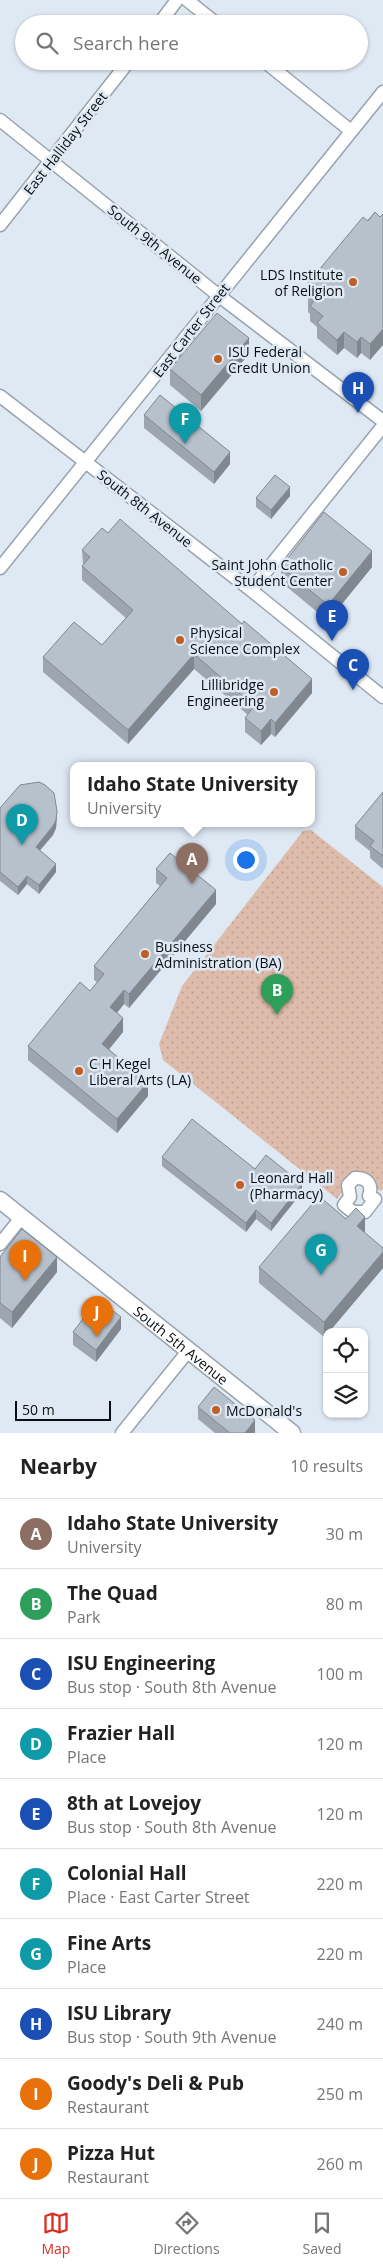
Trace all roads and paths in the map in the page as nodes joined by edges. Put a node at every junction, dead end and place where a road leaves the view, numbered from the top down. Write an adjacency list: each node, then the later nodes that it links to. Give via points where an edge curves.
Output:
1 (178, 0): 3 (street)
2 (187, 0): 4 (street)
3 (166, 15)
4 (206, 15)
5 (122, 70): 10 (street, East Halliday Street)
6 (275, 70): 9 (street)
7 (383, 92): 9 (street, East Carter Street)
8 (0, 120): 10 (street, South 9th Avenue)
9 (351, 131): 12 (street, East Carter Street)
10 (51, 160): 11 (street, East Halliday Street); 12 (street, South 9th Avenue)
11 (0, 225)
12 (218, 295): 14 (street, South 9th Avenue); 16 (street, East Carter Street)
13 (0, 396): 16 (street, South 8th Avenue)
14 (383, 421)
15 (383, 426): 18 (street)
16 (85, 461): 17 (street, East Carter Street); 18 (street, South 8th Avenue)
17 (0, 568)
18 (251, 590): 19 (street, South 8th Avenue)
19 (383, 698)
20 (0, 1200): 21 (main road, South 5th Avenue)
21 (21, 1218): 22 (street); 23 (main road, South 5th Avenue)
22 (0, 1244)
23 (189, 1350): 24 (street); 25 (main road, South 5th Avenue)
24 (122, 1433)
25 (292, 1433)

